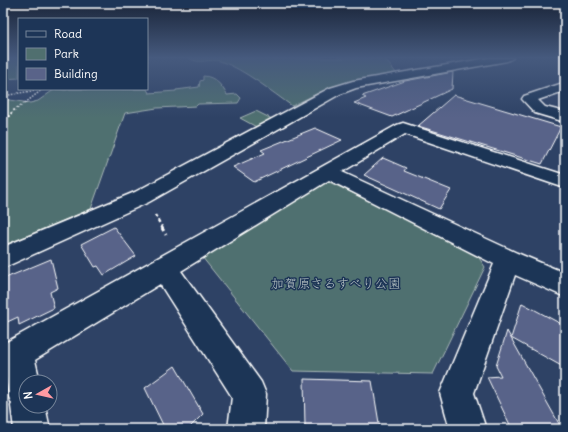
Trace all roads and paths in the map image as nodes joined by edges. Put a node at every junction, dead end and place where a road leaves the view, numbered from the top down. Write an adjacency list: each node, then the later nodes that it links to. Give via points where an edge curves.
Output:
1 (392, 78): 10 (street, via 334,91)
2 (565, 89): 6 (street, via 560,88 529,99 540,110)
3 (37, 90): 5 (path)
4 (42, 90): 7 (path, via 13,111)
5 (3, 96)
6 (565, 117)
7 (3, 123)
8 (327, 172): 9 (street, via 403,128); 12 (street); 13 (street)
9 (565, 182)
10 (145, 201): 11 (street); 12 (path)
11 (3, 258)
12 (174, 258): 15 (street); 19 (street, via 249,394)
13 (508, 260): 14 (street); 20 (street, via 457,394)
14 (565, 285)
15 (11, 357): 16 (street)
16 (18, 376)
17 (29, 414): 18 (street)
18 (32, 429)
19 (246, 429)
20 (468, 429)

